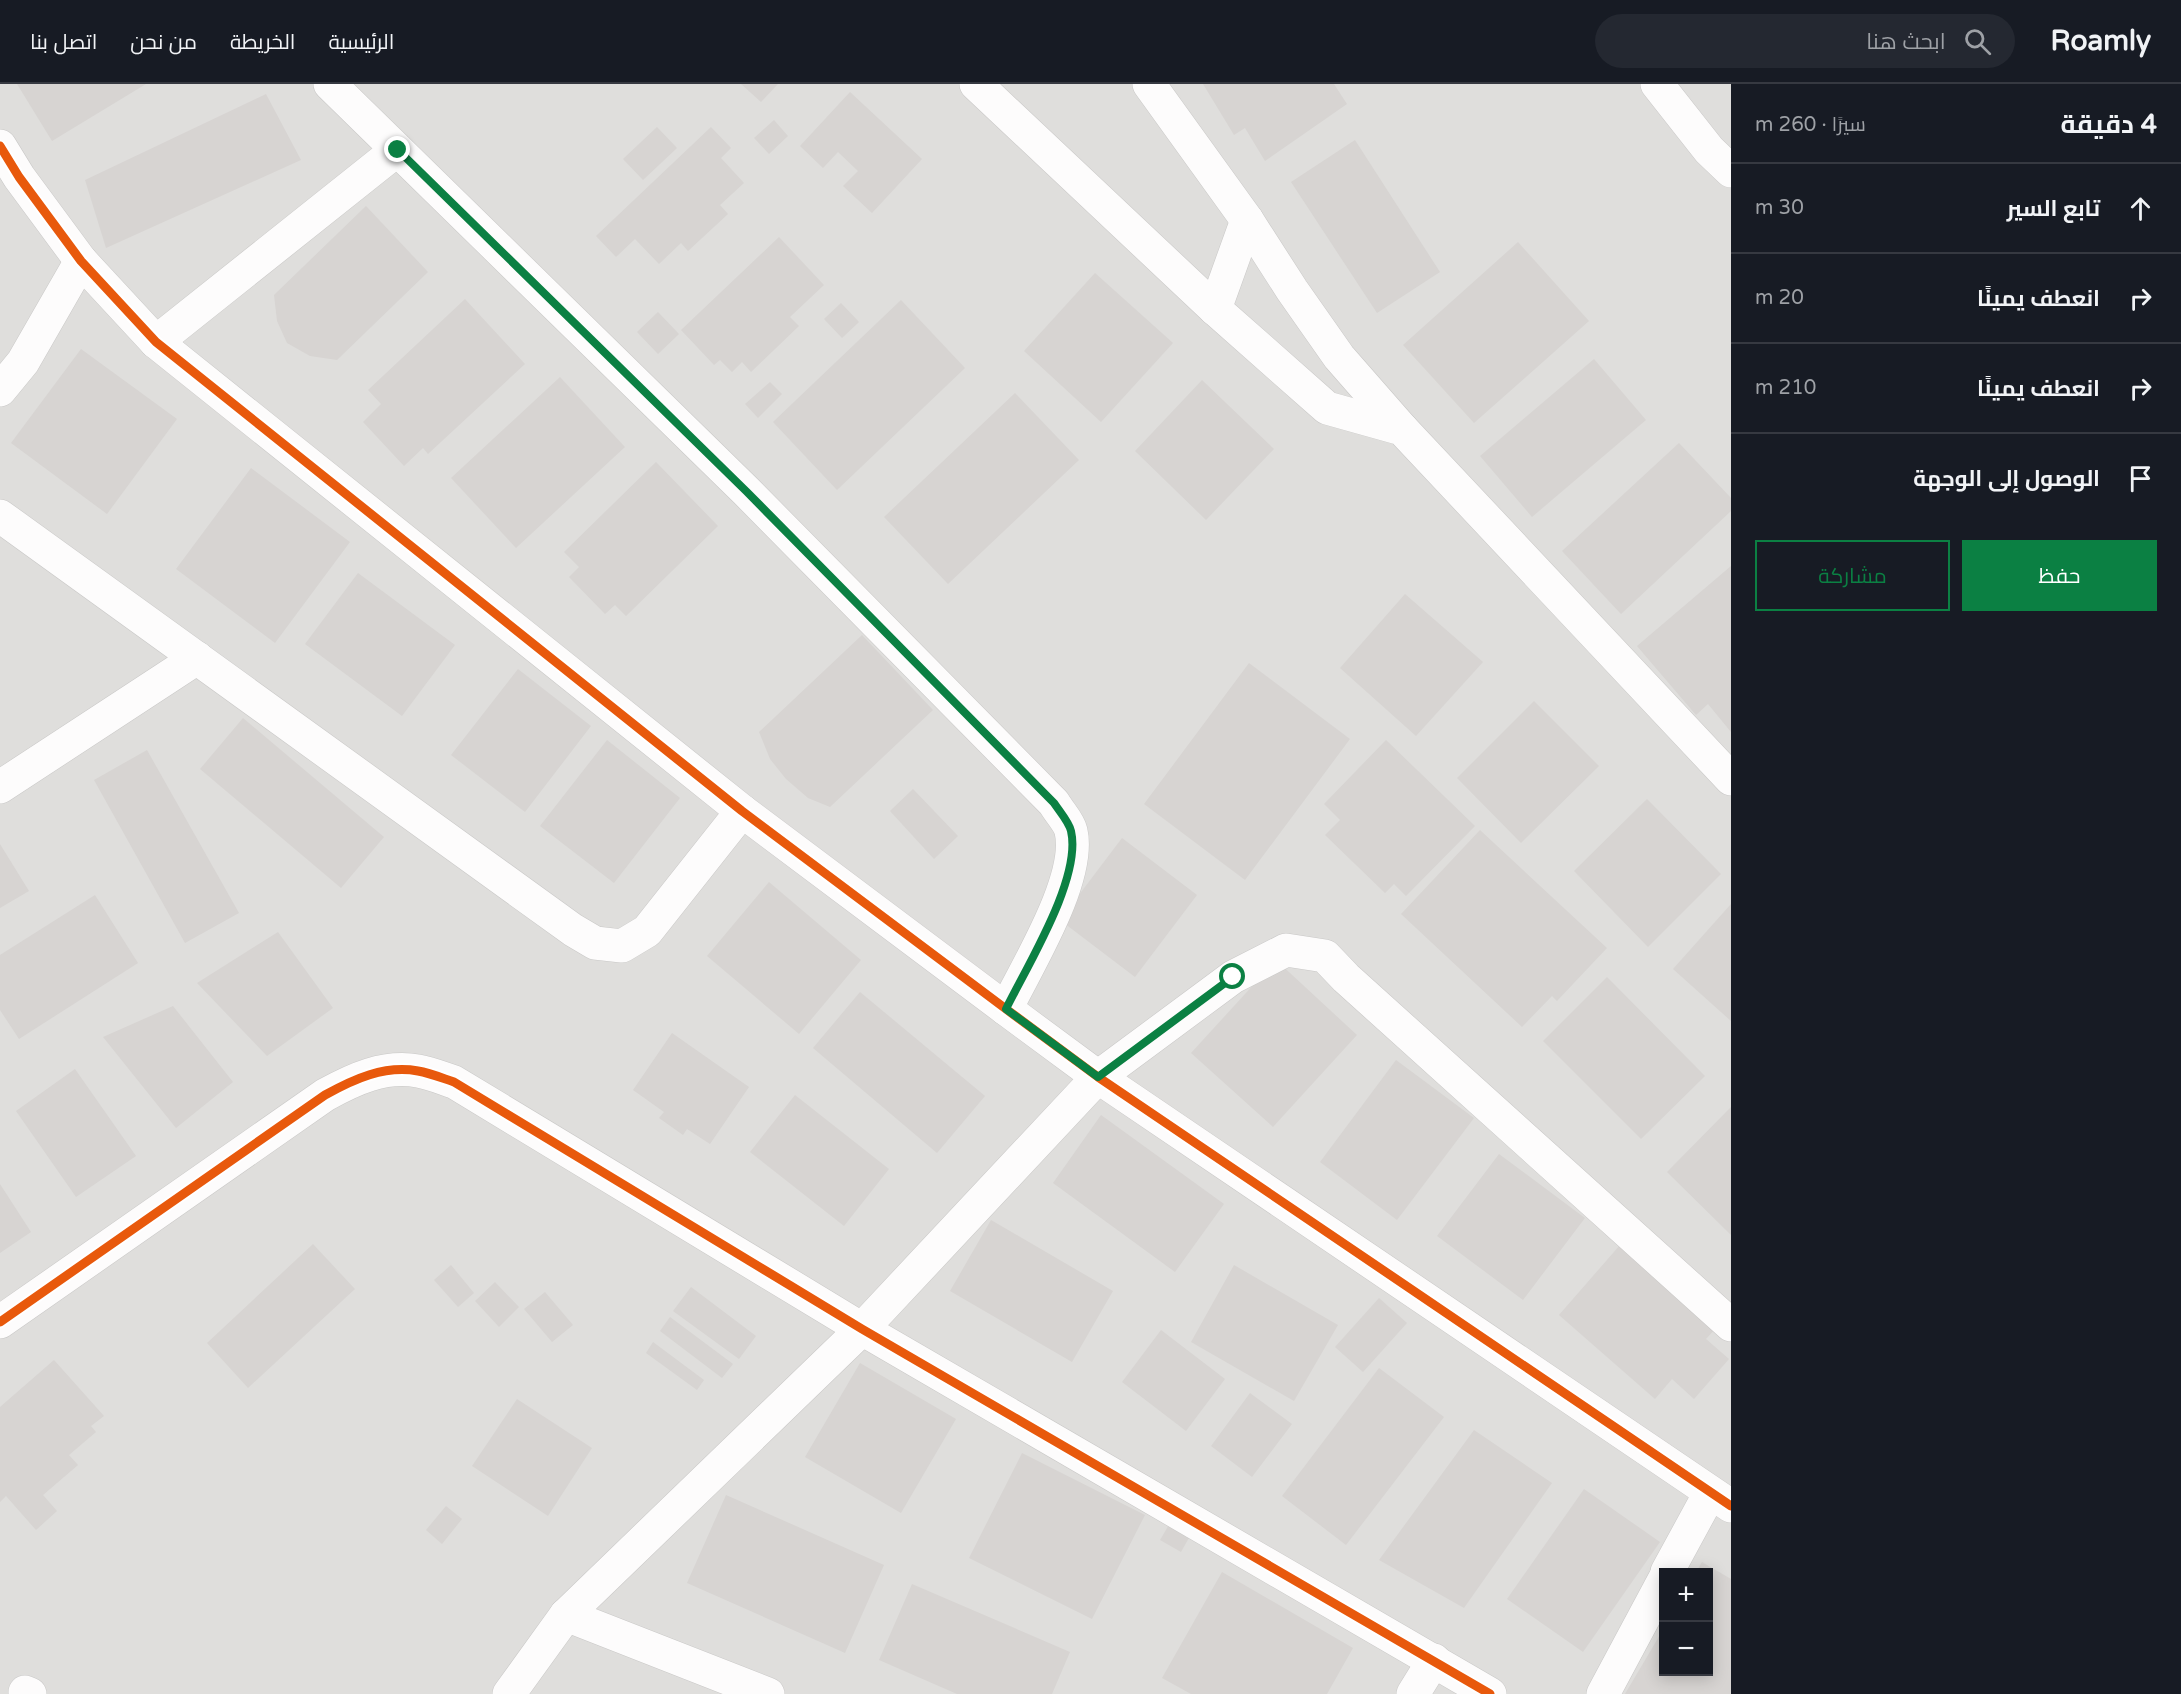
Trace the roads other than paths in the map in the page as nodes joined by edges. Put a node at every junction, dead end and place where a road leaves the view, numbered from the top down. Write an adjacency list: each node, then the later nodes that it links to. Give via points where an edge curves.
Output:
1 (330, 84): 6 (street)
2 (976, 84): 10 (street)
3 (1149, 84): 8 (street)
4 (1657, 84): 7 (street, via 1708,150)
5 (0, 146): 9 (street)
6 (398, 150): 11 (street); 19 (street, via 737,483 1054,803 1071,830 1072,855 1066,882)
7 (1731, 171)
8 (1247, 220): 10 (street); 13 (street, via 1339,357)
9 (81, 261): 11 (street); 12 (street, via 23,362)
10 (1215, 309): 13 (street, via 1327,408)
11 (156, 342): 18 (street)
12 (0, 390)
13 (1402, 429): 16 (street)
14 (0, 516): 15 (street)
15 (197, 658): 17 (street); 18 (street, via 595,943 622,946 646,931)
16 (1731, 779)
17 (0, 787)
18 (742, 811): 19 (street)
19 (1006, 1009): 20 (street)
20 (1098, 1077): 22 (street, via 1233,977 1286,950 1325,956); 23 (street); 24 (street)
21 (0, 1322): 23 (street, via 325,1095 354,1079 388,1070 418,1071 454,1082)
22 (1731, 1325)
23 (862, 1329): 27 (street); 28 (street)
24 (1720, 1500): 25 (street)
25 (1670, 1568)
26 (1659, 1589): 33 (street)
27 (566, 1615): 29 (street); 30 (street)
28 (1434, 1660): 31 (street); 32 (street)
29 (509, 1694)
30 (768, 1694)
31 (1413, 1694)
32 (1490, 1694)
33 (1603, 1694)

